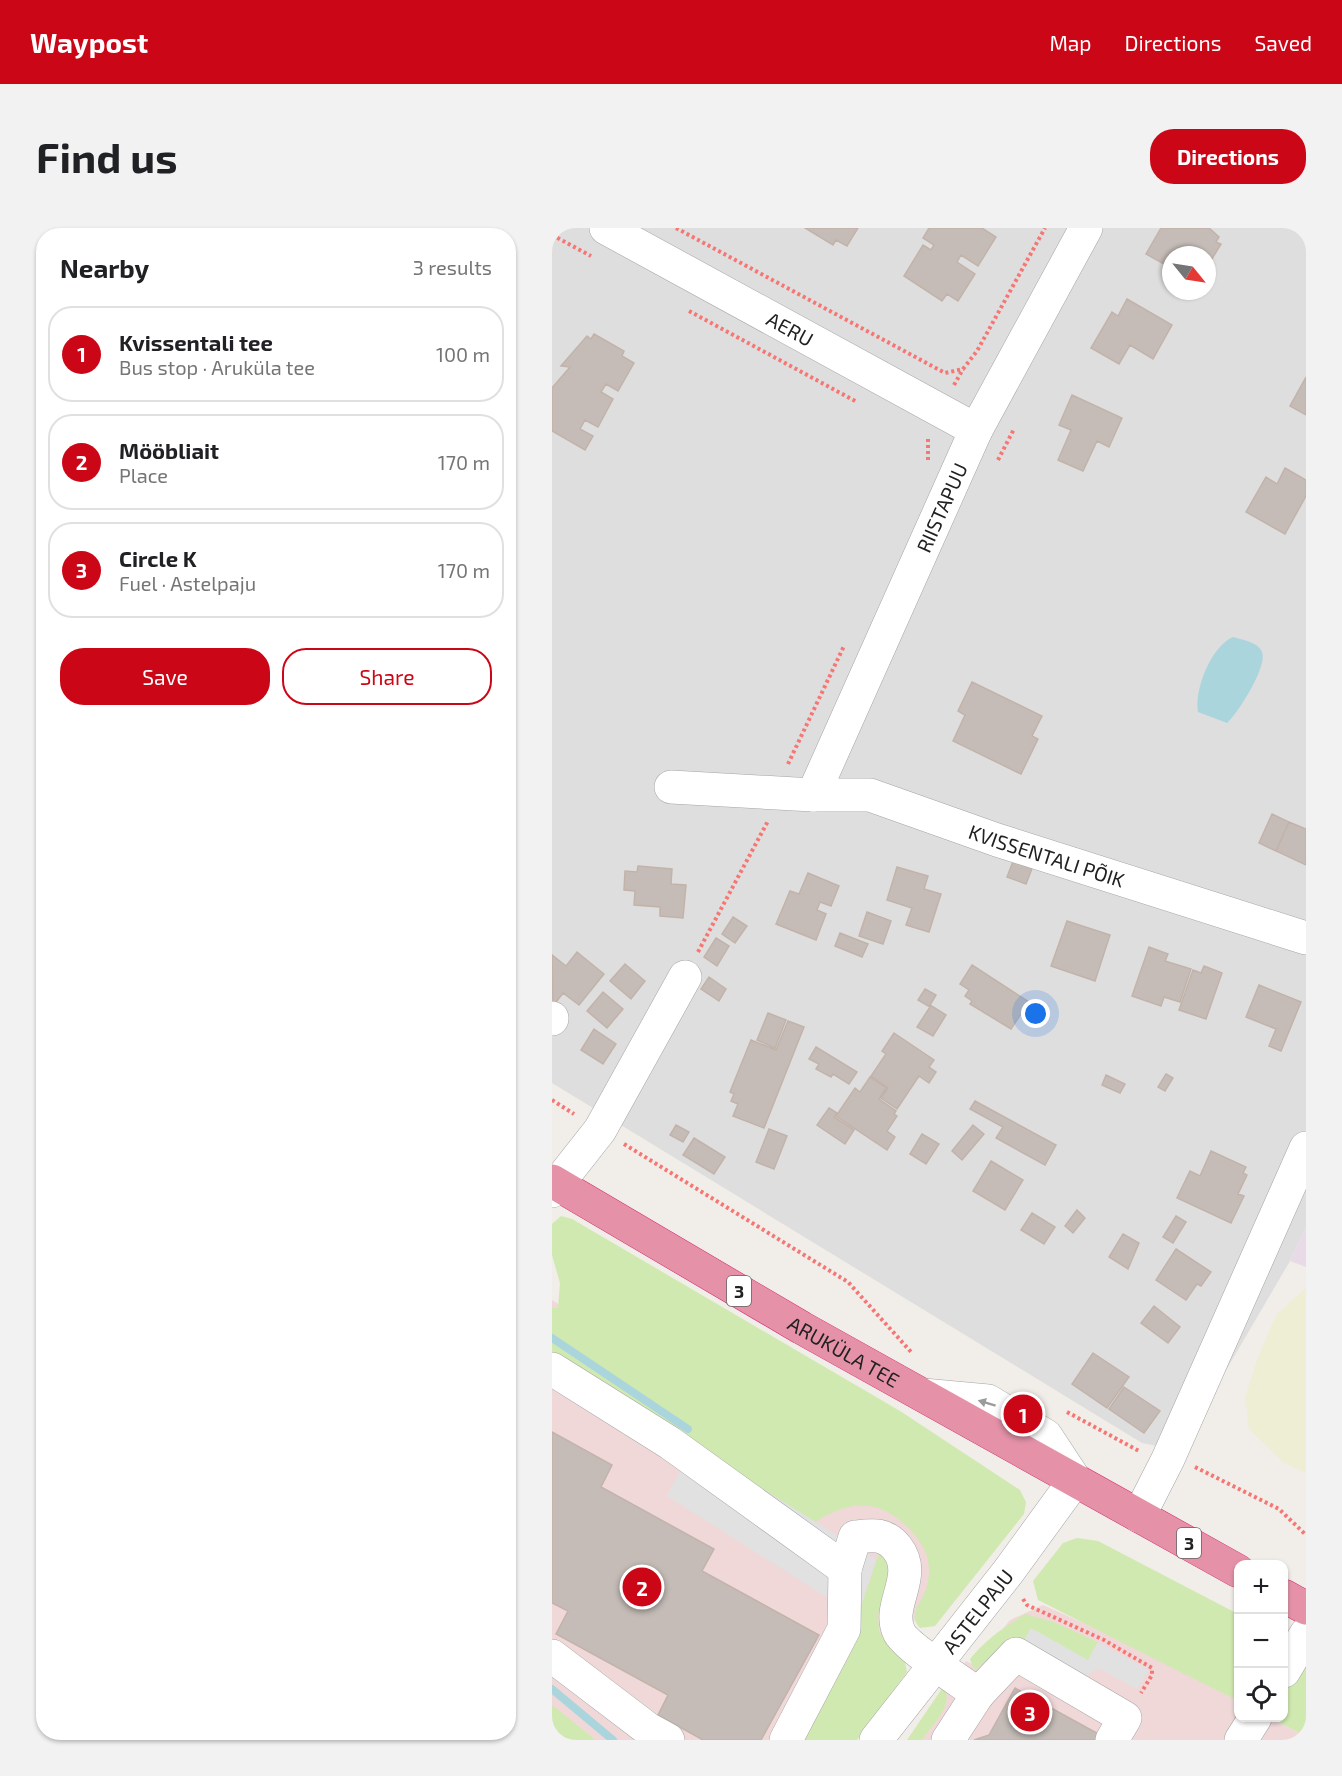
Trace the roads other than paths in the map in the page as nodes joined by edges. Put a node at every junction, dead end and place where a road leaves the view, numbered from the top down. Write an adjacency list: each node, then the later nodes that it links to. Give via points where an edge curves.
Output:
1 (606, 228): 3 (street, AERU)
2 (1086, 228): 3 (street, RIISTAPUU)
3 (976, 430): 5 (street, RIISTAPUU)
4 (670, 787): 5 (street, KVISSENTALI PÕIK)
5 (798, 794): 6 (street, KVISSENTALI PÕIK, via 870,795 997,840)
6 (1306, 938)
7 (685, 977): 9 (street, via 600,1130)
8 (1306, 1148): 12 (street)
9 (554, 1185): 11 (highway, ARUKÜLA TEE / 3)
10 (552, 1369): 14 (street, via 669,1443)
11 (1076, 1480): 12 (highway, ARUKÜLA TEE / 3); 19 (street, ASTELPAJU)
12 (1139, 1516): 13 (highway, 3)
13 (1234, 1568)
14 (845, 1569): 19 (street, via 855,1537 876,1534 891,1540 901,1554 905,1571 904,1589 896,1609 898,1632); 25 (street, via 844,1629)
15 (1288, 1598): 16 (highway)
16 (1306, 1608)
17 (1306, 1634): 20 (street)
18 (552, 1656): 24 (street)
19 (935, 1662): 21 (street); 26 (street, ASTELPAJU)
20 (1286, 1668)
21 (978, 1695): 23 (street, via 1016,1654); 27 (street)
22 (1252, 1722): 28 (street)
23 (1119, 1729)
24 (668, 1740)
25 (786, 1740)
26 (876, 1740)
27 (948, 1740)
28 (1241, 1740)

